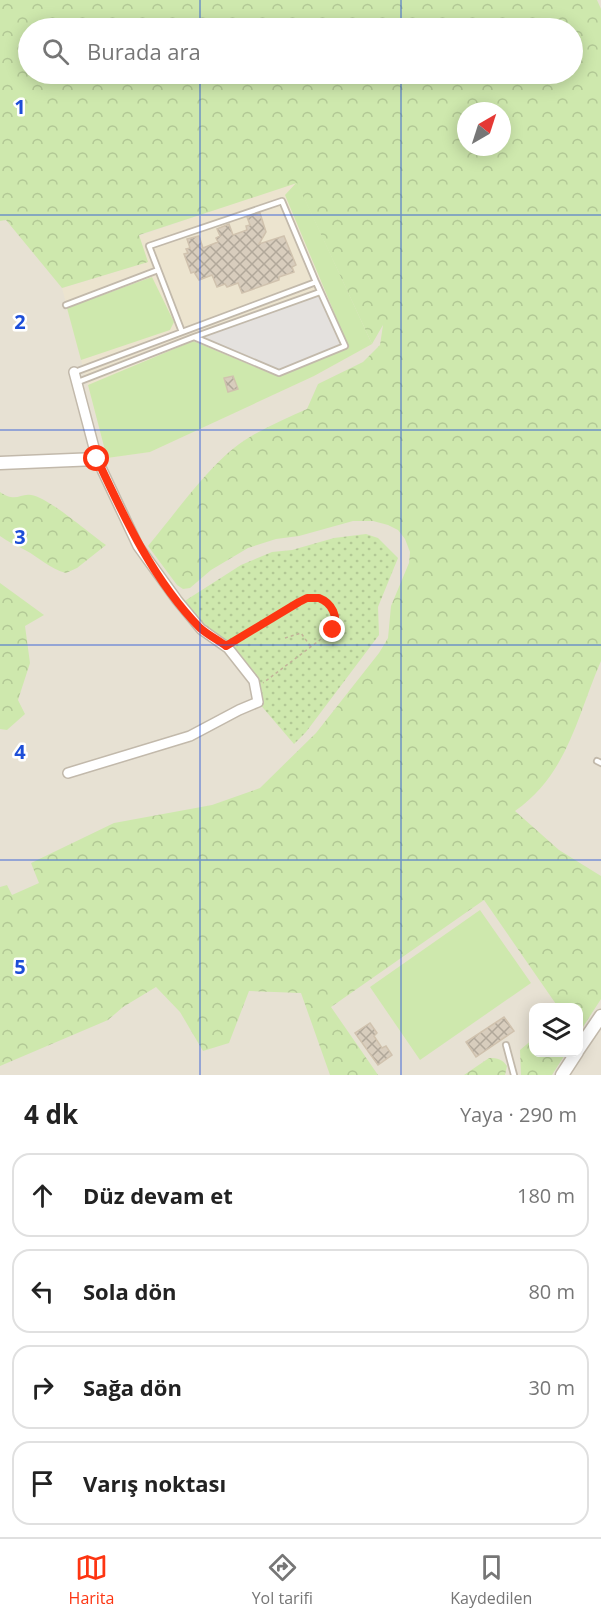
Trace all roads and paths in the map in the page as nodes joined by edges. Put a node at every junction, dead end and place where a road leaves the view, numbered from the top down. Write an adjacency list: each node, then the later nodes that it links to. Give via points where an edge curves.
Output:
1 (158, 270): 2 (lane, via 149,246 282,201); 4 (lane); 5 (lane)
2 (316, 282): 3 (lane); 5 (lane)
3 (320, 292): 6 (lane); 6 (lane, via 345,346 279,373)
4 (66, 305)
5 (182, 332): 7 (lane)
6 (194, 337): 8 (lane)
7 (74, 372): 8 (street)
8 (78, 382): 9 (street)
9 (97, 459): 10 (street); 12 (street, via 138,546 201,629)
10 (0, 463)
11 (285, 638): 13 (path, via 301,633)
12 (226, 646): 13 (path, via 299,602 319,598 332,608 335,625); 14 (street, via 254,681)
13 (311, 648): 14 (path)
14 (255, 689): 15 (street, via 258,702 190,736)
15 (68, 773)
16 (601, 1016): 17 (street)
17 (583, 1043)
18 (506, 1045): 20 (lane)
19 (574, 1057): 21 (street)
20 (514, 1075)
21 (562, 1075)

